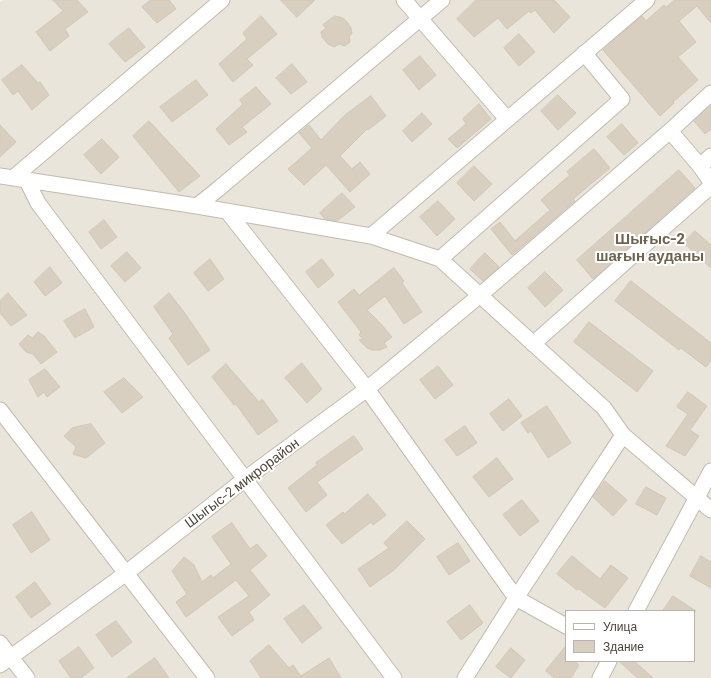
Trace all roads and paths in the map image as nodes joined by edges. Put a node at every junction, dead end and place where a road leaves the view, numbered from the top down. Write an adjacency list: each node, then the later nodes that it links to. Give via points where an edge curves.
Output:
1 (222, 0): 11 (street)
2 (404, 0): 5 (street)
3 (442, 0): 5 (street)
4 (647, 0): 6 (street)
5 (421, 18): 8 (street); 14 (street)
6 (584, 53): 8 (street); 17 (street, via 622,99)
7 (711, 93): 9 (street, Шыгыс-2 микрорайон)
8 (506, 119): 16 (street)
9 (670, 131): 10 (street); 18 (street, Шыгыс-2 микрорайон)
10 (705, 161): 12 (street)
11 (13, 178): 14 (street); 24 (street, via 38,203)
12 (711, 182)
13 (711, 186): 19 (street)
14 (197, 206): 15 (street)
15 (227, 211): 16 (street); 20 (street)
16 (371, 236): 17 (street)
17 (440, 259): 18 (street)
18 (479, 296): 19 (street); 20 (street, Шыгыс-2 микрорайон)
19 (533, 344): 22 (street, via 604,408)
20 (366, 389): 24 (street, Шыгыс-2 микрорайон); 28 (street)
21 (0, 410): 27 (street)
22 (623, 435): 25 (street); 28 (street)
23 (711, 471): 25 (street)
24 (245, 479): 27 (street, Шыгыс-2 микрорайон); 36 (street)
25 (697, 498): 26 (street); 29 (street)
26 (711, 510)
27 (125, 574): 32 (street, Шыгыс-2 микрорайон); 35 (street)
28 (516, 598): 30 (street); 37 (street)
29 (637, 610)
30 (565, 625)
31 (0, 643): 32 (street)
32 (5, 661): 34 (street)
33 (608, 662): 38 (street)
34 (27, 678)
35 (207, 678)
36 (394, 678)
37 (465, 678)
38 (600, 678)

